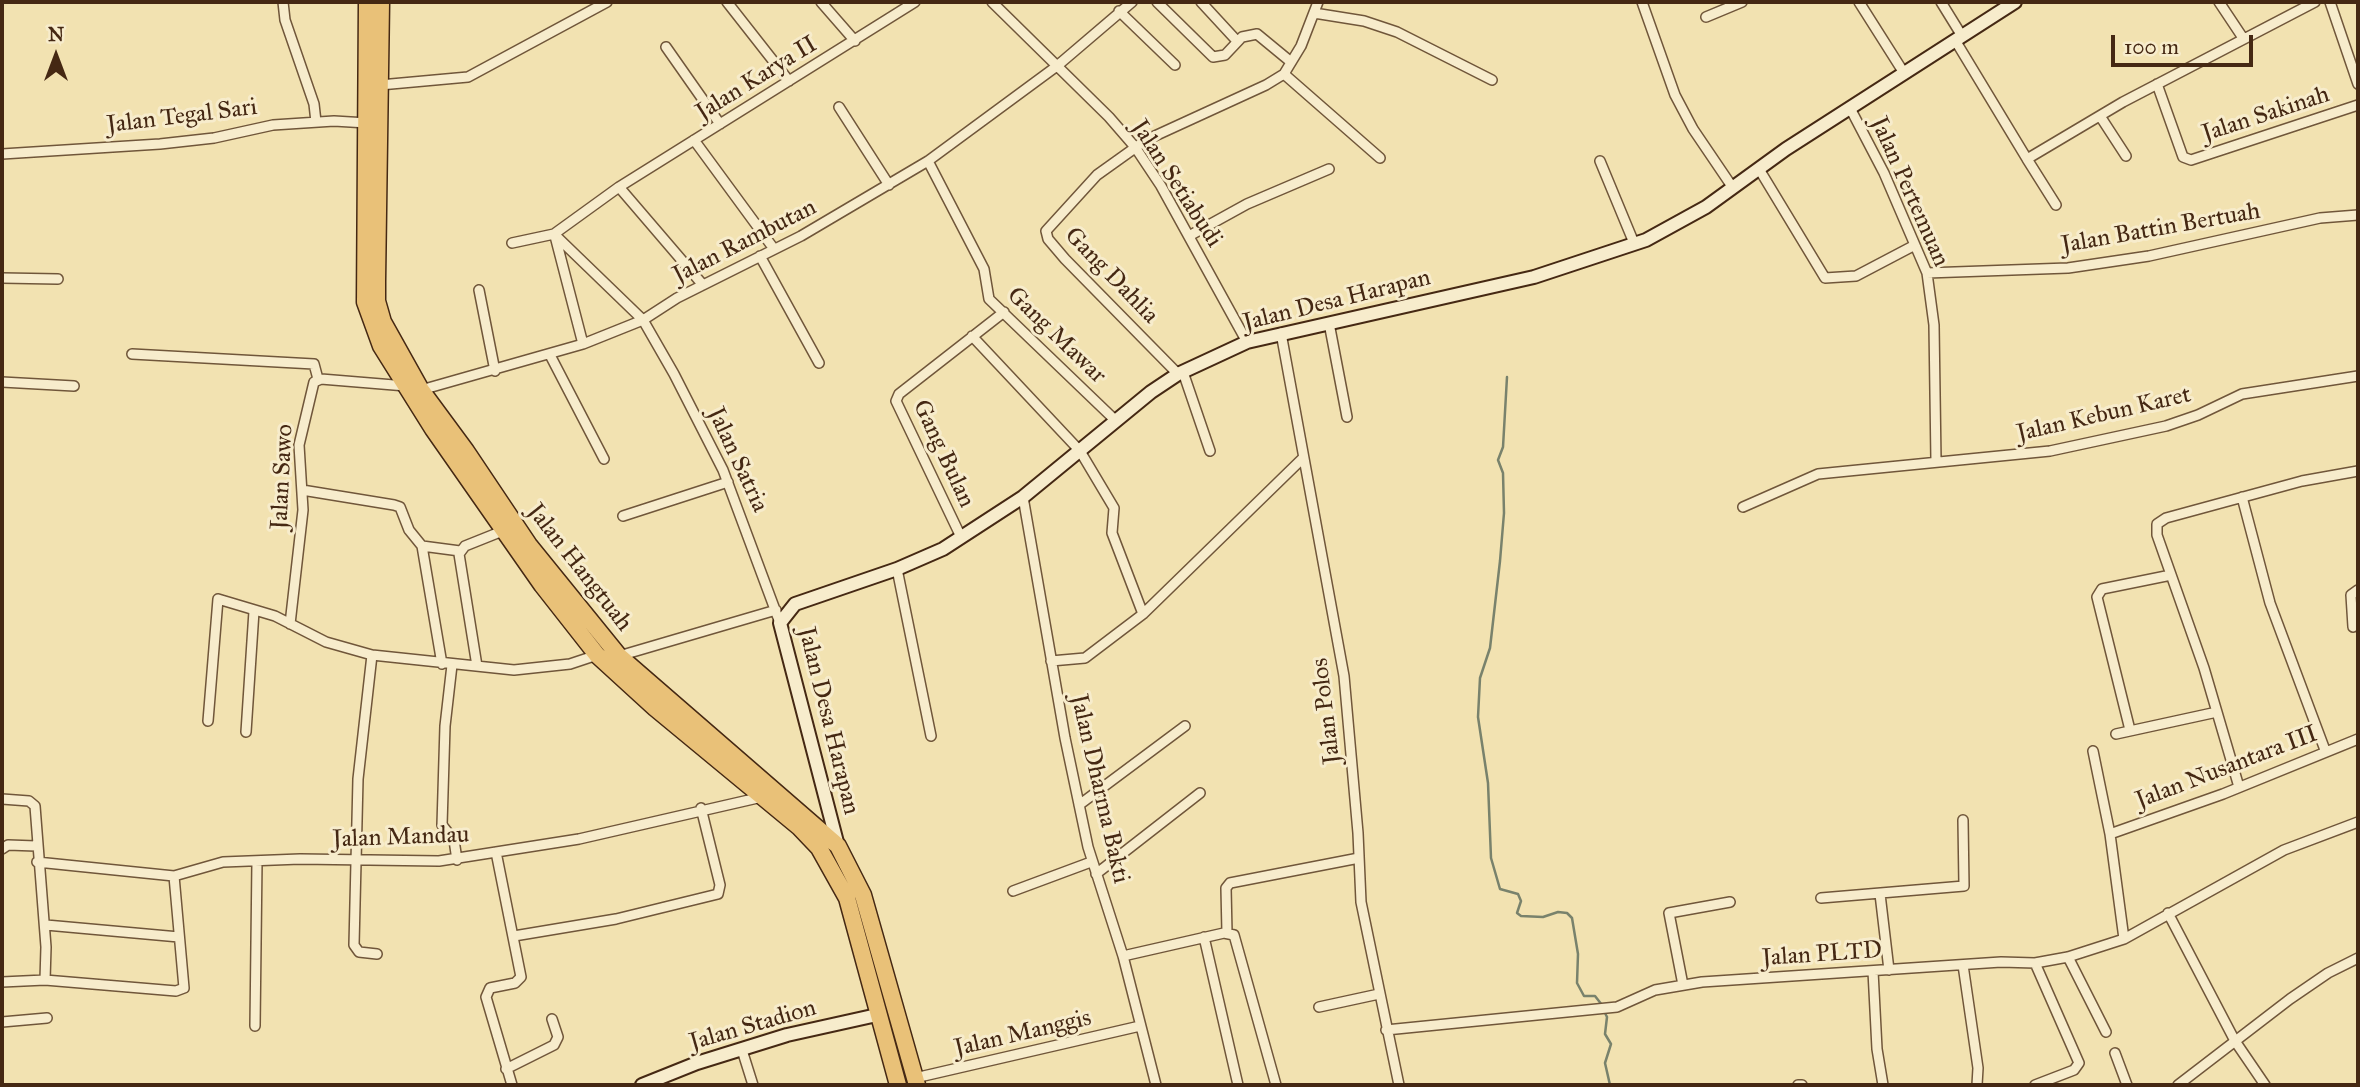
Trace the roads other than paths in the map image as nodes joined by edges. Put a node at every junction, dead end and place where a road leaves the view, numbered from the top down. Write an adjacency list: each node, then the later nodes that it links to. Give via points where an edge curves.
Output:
1 (283, 2): 42 (street)
2 (607, 2): 37 (street, via 468,77)
3 (727, 2): 34 (street)
4 (821, 2): 25 (street)
5 (915, 2): 25 (street, Jalan Karya II)
6 (992, 2): 30 (street, Jalan Setiabudi)
7 (1130, 2): 20 (street, Jalan Rambutan)
8 (1157, 2): 26 (street, via 1213,57 1226,55)
9 (1202, 2): 26 (street)
10 (1318, 2): 21 (street)
11 (1642, 2): 57 (street, via 1675,94)
12 (1742, 2): 22 (street)
13 (1859, 2): 31 (street)
14 (1941, 2): 23 (street)
15 (2015, 2): 23 (street, Jalan Desa Harapan)
16 (2219, 2): 24 (street)
17 (2315, 2): 24 (street)
18 (2330, 2): 36 (street)
19 (374, 6): 37 (highway, Jalan Hangtuah); 43 (highway, Jalan Hangtuah)
20 (1119, 11): 29 (street); 30 (street, Jalan Rambutan)
21 (1314, 13): 28 (street); 33 (street, via 1397,32)
22 (1706, 17)
23 (1959, 38): 31 (street, Jalan Desa Harapan); 50 (street)
24 (2243, 38): 35 (street)
25 (855, 41): 34 (street, Jalan Karya II)
26 (1237, 41): 28 (street, via 1257,34)
27 (666, 47): 44 (street)
28 (1291, 62): 32 (street)
29 (1175, 65)
30 (1057, 66): 46 (street, Jalan Setiabudi); 51 (street, Jalan Rambutan)
31 (1905, 73): 40 (street, Jalan Desa Harapan)
32 (1284, 74): 46 (street); 49 (street)
33 (1492, 80)
34 (789, 81): 44 (street, Jalan Karya II)
35 (2157, 83): 38 (street, Jalan Sakinah, via 2183,158 2191,160); 41 (street)
36 (2358, 84)
37 (380, 85): 88 (highway, Jalan Hangtuah, via 377,302)
38 (2357, 106)
39 (839, 107): 55 (street)
40 (1850, 108): 54 (street, Jalan Desa Harapan); 64 (street, Jalan Pertemuan)
41 (2100, 116): 48 (street); 50 (street)
42 (316, 122): 43 (street, Jalan Tegal Sari); 47 (street, Jalan Tegal Sari, via 160,144)
43 (367, 123): 88 (highway, Jalan Hangtuah, via 365,302 381,346)
44 (720, 124): 45 (street, Jalan Karya II)
45 (695, 141): 56 (street, Jalan Karya II); 65 (street)
46 (1135, 147): 61 (street, Jalan Setiabudi); 83 (street, Gang Dahlia, via 1097,176 1046,235)
47 (2, 155)
48 (2126, 156)
49 (1380, 158)
50 (2027, 159): 58 (street)
51 (928, 161): 55 (street, Jalan Rambutan); 72 (street, Gang Mawar, via 984,269 987,295)
52 (1600, 161): 63 (street)
53 (1329, 169): 61 (street, via 1247,204)
54 (1759, 169): 57 (street, Jalan Desa Harapan); 64 (street, via 1825,278 1856,276)
55 (889, 185): 65 (street, Jalan Rambutan)
56 (619, 187): 60 (street, Jalan Karya II); 70 (street)
57 (1733, 188): 63 (street, Jalan Desa Harapan)
58 (2056, 205)
59 (2358, 215): 67 (street, Jalan Battin Bertuah, via 2320,218 2149,256 2068,268)
60 (554, 234): 62 (street); 73 (street, Jalan Satria); 78 (street)
61 (1189, 236): 77 (street, Jalan Setiabudi)
62 (512, 243)
63 (1634, 243): 74 (street, Jalan Desa Harapan, via 1534,277)
64 (1914, 246): 67 (street, Jalan Pertemuan)
65 (774, 249): 66 (street, Jalan Rambutan)
66 (760, 256): 70 (street, Jalan Rambutan); 81 (street)
67 (1927, 273): 96 (street, Jalan Pertemuan, via 1934,325)
68 (2, 278): 69 (street)
69 (58, 279)
70 (703, 285): 73 (street, Jalan Rambutan)
71 (479, 290): 82 (street)
72 (1004, 312): 76 (street, Gang Bulan); 90 (street, Gang Mawar)
73 (643, 320): 78 (street, Jalan Rambutan); 98 (street, Jalan Satria)
74 (1329, 323): 75 (street, Jalan Desa Harapan); 89 (street)
75 (1281, 333): 77 (street, Jalan Desa Harapan); 95 (street, Jalan Polos)
76 (972, 336): 91 (street); 105 (street, Gang Bulan, via 896,401)
77 (1247, 342): 83 (street, Jalan Desa Harapan)
78 (583, 344): 80 (street, Jalan Rambutan)
79 (132, 354): 85 (street, via 314,364)
80 (550, 355): 82 (street, Jalan Rambutan); 94 (street)
81 (819, 363)
82 (495, 371): 88 (street, Jalan Rambutan)
83 (1181, 373): 90 (street, Jalan Desa Harapan); 92 (street)
84 (2358, 376): 96 (street, Jalan Kebun Karet, via 2242,394 2166,426 2050,451)
85 (318, 379): 88 (street); 99 (street, Jalan Sawo, via 299,445)
86 (2, 382): 87 (street)
87 (74, 386)
88 (413, 388): 93 (highway, Jalan Hangtuah)
89 (1348, 416)
90 (1115, 420): 91 (street, Jalan Desa Harapan)
91 (1080, 451): 100 (street, Jalan Desa Harapan); 112 (street, via 1113,504 1112,533)
92 (1210, 451)
93 (460, 454): 104 (highway, Jalan Hangtuah); 118 (highway, Jalan Hangtuah)
94 (604, 459)
95 (1302, 459): 112 (street); 145 (street, Jalan Polos, via 1344,676)
96 (1936, 461): 102 (street, Jalan Kebun Karet, via 1818,474)
97 (2358, 471): 101 (street)
98 (729, 482): 103 (street); 113 (street, Jalan Satria)
99 (302, 490): 106 (street, via 400,507); 114 (street, Jalan Sawo)
100 (1023, 496): 105 (street, Jalan Desa Harapan); 119 (street, Jalan Dharma Bakti)
101 (2242, 497): 109 (street, via 2158,524); 130 (street, via 2270,603)
102 (1743, 507)
103 (623, 516)
104 (505, 530): 107 (street); 117 (highway, Jalan Hangtuah)
105 (961, 537): 108 (street, Jalan Desa Harapan)
106 (422, 546): 107 (street); 120 (street)
107 (460, 551): 121 (street)
108 (897, 569): 113 (street, Jalan Desa Harapan, via 804,599); 128 (street)
109 (2171, 575): 122 (street); 125 (street, via 2102,589 2097,597)
110 (2358, 590): 115 (street, via 2351,595)
111 (254, 611): 114 (street); 123 (street, via 218,599); 126 (street)
112 (1143, 614): 119 (street, via 1090,656)
113 (778, 617): 118 (street); 142 (street, Jalan Desa Harapan)
114 (290, 624): 116 (street, via 327,642)
115 (2353, 627)
116 (372, 654): 120 (street); 148 (street, via 358,779)
117 (597, 655): 121 (street, via 542,669); 134 (highway, Jalan Hangtuah)
118 (619, 656): 142 (highway, Jalan Hangtuah)
119 (1051, 661): 136 (street, Jalan Dharma Bakti)
120 (447, 665): 121 (street); 146 (street, via 442,825 454,840)
121 (477, 666)
122 (2217, 712): 125 (street); 132 (street)
123 (208, 721)
124 (1185, 726): 136 (street)
125 (2130, 730): 127 (street)
126 (246, 732)
127 (2116, 734)
128 (931, 736)
129 (2358, 739): 130 (street, Jalan Nusantara III)
130 (2325, 750): 132 (street, Jalan Nusantara III)
131 (2093, 751): 140 (street)
132 (2239, 788): 140 (street, Jalan Nusantara III)
133 (1200, 793): 151 (street)
134 (762, 797): 137 (street, Jalan Mandau); 177 (highway, Jalan Hangtuah, via 819,848 847,898)
135 (2, 799): 141 (street, via 34,803)
136 (1079, 805): 150 (street, Jalan Dharma Bakti)
137 (701, 808): 144 (street, Jalan Mandau, via 579,839); 160 (street, via 720,885 718,894 616,919)
138 (1963, 820): 154 (street, via 1964,887)
139 (2358, 822): 157 (street, Jalan PLTD, via 2284,850)
140 (2110, 834): 163 (street)
141 (36, 846): 143 (street); 149 (street)
142 (838, 846): 189 (highway, Jalan Hangtuah, via 863,895)
143 (2, 849)
144 (496, 852): 146 (street, Jalan Mandau); 160 (street)
145 (1359, 858): 159 (street, via 1230,883 1226,888); 175 (street, Jalan Polos, via 1361,902)
146 (457, 860): 148 (street, Jalan Mandau)
147 (257, 861): 148 (street, Jalan Mandau); 152 (street, Jalan Mandau, via 223,862); 181 (street)
148 (355, 861): 164 (street, via 355,949)
149 (37, 862): 152 (street, Jalan Mandau); 158 (street)
150 (1091, 862): 151 (street, Jalan Dharma Bakti); 153 (street)
151 (1096, 874): 165 (street, Jalan Dharma Bakti)
152 (174, 876): 161 (street)
153 (1013, 891)
154 (1881, 894): 155 (street); 170 (street)
155 (1821, 898)
156 (1730, 902): 174 (street, via 1669,913)
157 (2168, 913): 163 (street, Jalan PLTD); 185 (street)
158 (46, 925): 161 (street); 172 (street)
159 (1227, 933): 162 (street); 196 (street, via 1236,938)
160 (514, 936): 188 (street, via 520,979 490,988 486,997)
161 (179, 937): 172 (street, via 185,981 181,990)
162 (1204, 937): 165 (street); 195 (street)
163 (2124, 939): 166 (street, Jalan PLTD)
164 (377, 954)
165 (1123, 956): 182 (street, Jalan Dharma Bakti)
166 (2068, 957): 168 (street, Jalan PLTD); 184 (street)
167 (2358, 958): 185 (street, via 2309,986)
168 (2035, 963): 169 (street, Jalan PLTD); 200 (street, via 2079,1063 2074,1070)
169 (1963, 965): 170 (street, Jalan PLTD); 199 (street)
170 (1889, 970): 171 (street, Jalan PLTD)
171 (1872, 971): 174 (street, Jalan PLTD); 198 (street)
172 (45, 980): 173 (street)
173 (2, 982)
174 (1683, 985): 183 (street, Jalan PLTD, via 1655,990 1617,1007)
175 (1379, 994): 176 (street); 183 (street, Jalan Polos)
176 (1319, 1007)
177 (877, 1015): 186 (street, Jalan Stadion); 193 (highway, Jalan Hangtuah)
178 (47, 1018): 180 (street)
179 (552, 1019): 188 (street, via 558,1037 554,1045)
180 (2, 1022)
181 (256, 1026)
182 (1140, 1027): 189 (street, Jalan Manggis); 194 (street, Jalan Dharma Bakti)
183 (1386, 1030): 197 (street, Jalan Polos)
184 (2106, 1032)
185 (2235, 1041): 202 (street); 203 (street)
186 (742, 1049): 191 (street, Jalan Stadion); 192 (street)
187 (2115, 1053): 201 (street)
188 (506, 1069): 190 (street)
189 (916, 1082)
190 (512, 1085)
191 (642, 1085)
192 (753, 1085)
193 (898, 1085)
194 (1156, 1085)
195 (1238, 1085)
196 (1276, 1085)
197 (1399, 1085)
198 (1883, 1085)
199 (1977, 1085)
200 (2035, 1085)
201 (2127, 1085)
202 (2178, 1085)
203 (2265, 1085)

